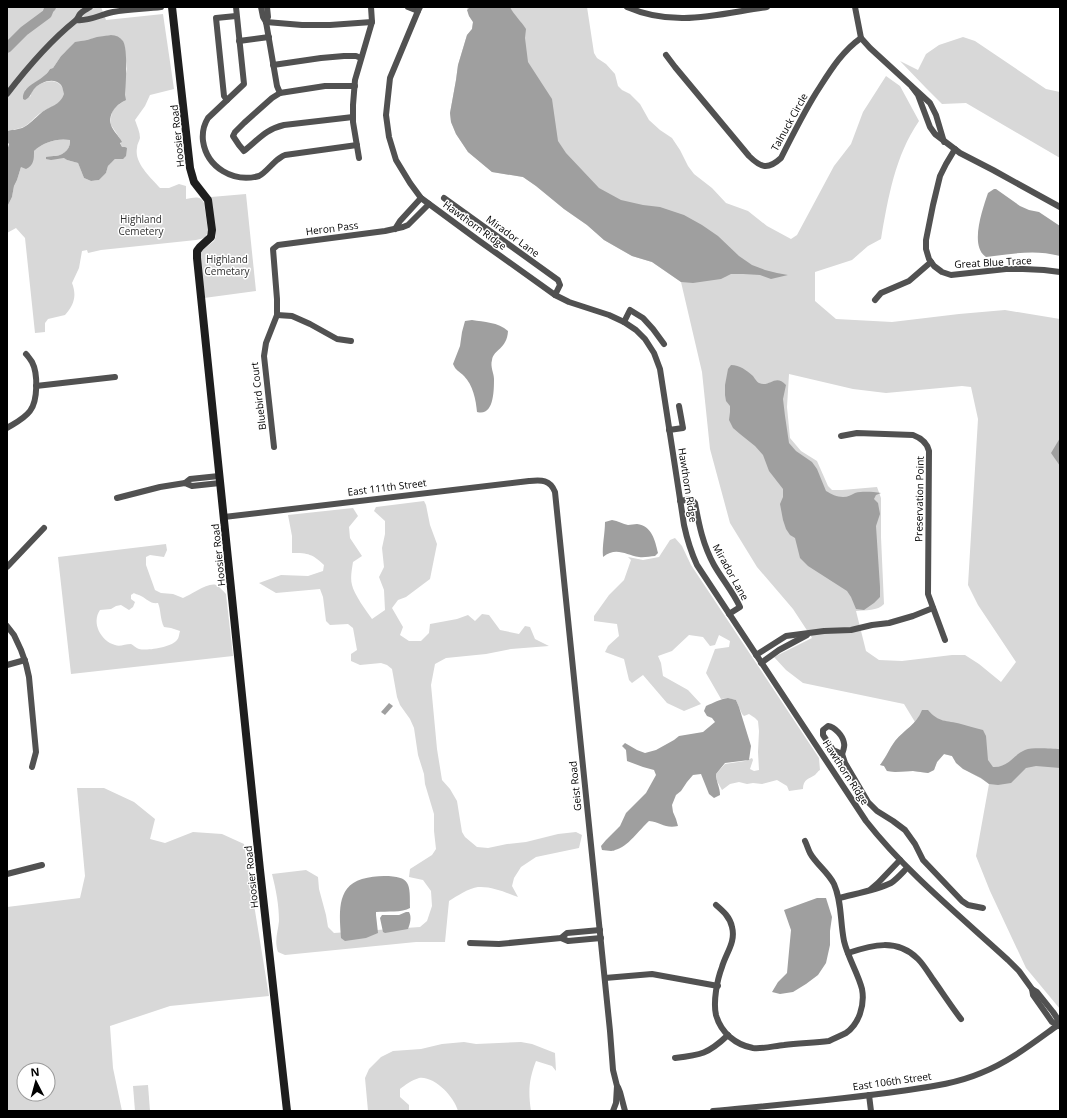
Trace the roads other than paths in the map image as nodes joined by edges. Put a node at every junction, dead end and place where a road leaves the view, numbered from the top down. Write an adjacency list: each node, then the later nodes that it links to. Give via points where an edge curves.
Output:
1 (90, 7): 14 (street, via 80,13)
2 (161, 7): 14 (street, via 113,12 86,21)
3 (172, 7): 56 (street, Hoosier Road, via 190,168 194,182 208,200 212,230 211,237 197,251 196,258)
4 (236, 7): 13 (street)
5 (261, 7): 15 (street)
6 (267, 7): 15 (street)
7 (371, 7): 16 (street)
8 (408, 7): 12 (street)
9 (627, 7): 10 (street, via 651,16 679,19)
10 (767, 7)
11 (855, 7): 18 (street)
12 (419, 9): 33 (street, Hawthorn Ridge, via 390,78 386,115 396,160)
13 (236, 16): 19 (street); 27 (street, via 216,18 224,96)
14 (77, 20): 26 (street, via 46,48)
15 (266, 22): 16 (street, via 302,25); 17 (street)
16 (372, 22): 21 (street)
17 (269, 37): 19 (street); 22 (street)
18 (861, 38): 20 (street, Talnuck Circle, via 844,52 834,65 807,108 781,158 774,164 764,166 749,156); 24 (street)
19 (239, 40): 27 (street, via 244,84)
20 (666, 55)
21 (361, 58): 22 (street, via 344,56); 23 (street)
22 (273, 65): 25 (street)
23 (355, 86): 25 (street, via 325,86); 28 (street)
24 (912, 87): 29 (street, via 918,95 934,134); 29 (street, via 930,103)
25 (280, 93): 28 (street, via 235,132 233,136 244,151 276,127)
26 (7, 94)
27 (227, 100): 30 (street, via 204,123 203,140 204,149 211,161 217,168 233,176 261,175 285,155)
28 (353, 117): 30 (street)
29 (944, 142): 31 (street)
30 (357, 145): 32 (street)
31 (955, 149): 36 (street); 40 (street, via 940,176 933,205 926,240)
32 (359, 158)
33 (422, 198): 35 (street, Hawthorn Ridge); 38 (street)
34 (444, 198): 37 (street, Mirador Lane)
35 (429, 204): 37 (street, Hawthorn Ridge); 38 (street, Heron Pass, via 408,225)
36 (1060, 207)
37 (464, 221): 42 (street, Hawthorn Ridge); 42 (street, Mirador Lane, via 558,280 560,285)
38 (395, 229): 39 (street, Heron Pass, via 278,245)
39 (273, 249): 44 (street, Bluebird Court)
40 (931, 262): 41 (street, Great Blue Trace, via 942,272 951,275 1006,269); 43 (street, via 909,281 881,293)
41 (1060, 272)
42 (555, 295): 45 (street, Hawthorn Ridge)
43 (875, 300)
44 (277, 315): 46 (street, via 292,316 337,339); 55 (street, Bluebird Court, via 266,343 264,356)
45 (624, 322): 47 (street, via 630,310 643,318); 53 (street, Hawthorn Ridge, via 645,339 656,358)
46 (351, 341)
47 (664, 344)
48 (26, 354): 50 (street, via 33,365)
49 (115, 377): 50 (street)
50 (36, 386): 52 (street, via 35,402 30,412)
51 (680, 406): 53 (street, via 682,428)
52 (7, 428)
53 (669, 430): 59 (street, Hawthorn Ridge)
54 (841, 436): 63 (street, Preservation Point, via 857,433 913,435 918,436 928,446 928,594)
55 (274, 447)
56 (220, 479): 58 (street, via 190,479 185,483); 60 (street, Hoosier Road)
57 (551, 484): 60 (street, East 111th Street, via 544,481 529,481); 86 (street, Geist Road, via 555,492)
58 (117, 498)
59 (680, 501): 64 (street, Hawthorn Ridge, via 691,553); 64 (street, Mirador Lane, via 691,499 695,503 701,536 708,555 740,607)
60 (224, 517): 99 (street, Hoosier Road)
61 (44, 528): 62 (street)
62 (7, 567)
63 (933, 608): 66 (street, via 889,623); 67 (street, Preservation Point)
64 (729, 614): 68 (street, Hawthorn Ridge)
65 (7, 626): 69 (street, via 18,642)
66 (809, 634): 68 (street, via 786,636); 70 (street)
67 (945, 640)
68 (756, 655): 70 (street, Hawthorn Ridge)
69 (25, 660): 71 (street); 73 (street, via 36,752)
70 (761, 663): 74 (street, Hawthorn Ridge)
71 (7, 665)
72 (842, 754): 72 (street, via 844,741 836,729 826,727 823,735 833,750); 74 (street)
73 (32, 767)
74 (845, 777): 75 (street); 76 (street, Hawthorn Ridge)
75 (858, 785): 76 (street); 85 (street, via 871,806 905,830 923,860 952,891 968,906)
76 (847, 792): 78 (street, Hawthorn Ridge, via 866,822)
77 (805, 841): 83 (street, via 809,852 830,877)
78 (900, 860): 80 (street, Hawthorn Ridge); 82 (street)
79 (42, 865): 81 (street)
80 (907, 868): 82 (street, via 891,883); 94 (street, Hawthorn Ridge, via 1008,960 1032,989 1033,995 1052,1022)
81 (7, 874)
82 (870, 890): 83 (street)
83 (839, 898): 90 (street)
84 (716, 905): 92 (street, via 730,919 733,933 732,944 722,966)
85 (983, 908)
86 (600, 930): 87 (street, via 567,933); 88 (street, Geist Road)
87 (561, 938): 88 (street, via 568,941); 89 (street, via 499,944)
88 (601, 938): 91 (street, Geist Road)
89 (470, 943)
90 (848, 953): 93 (street, via 881,945 900,947 909,952 921,962); 95 (street, via 862,990 863,1002 860,1014 847,1032 829,1041 754,1048 739,1043)
91 (605, 978): 92 (street, via 652,974); 97 (street, Geist Road, via 613,1070)
92 (718, 986): 95 (street, via 716,1014)
93 (961, 1019)
94 (1059, 1027): 98 (street, East 106th Street, via 1013,1057 979,1074 948,1083)
95 (728, 1035): 96 (street, via 702,1054)
96 (675, 1058)
97 (617, 1086): 100 (street, Geist Road); 101 (street, Geist Road)
98 (870, 1095): 102 (street, East 106th Street); 103 (street)
99 (287, 1111)
100 (613, 1111)
101 (625, 1111)
102 (713, 1111)
103 (871, 1111)

